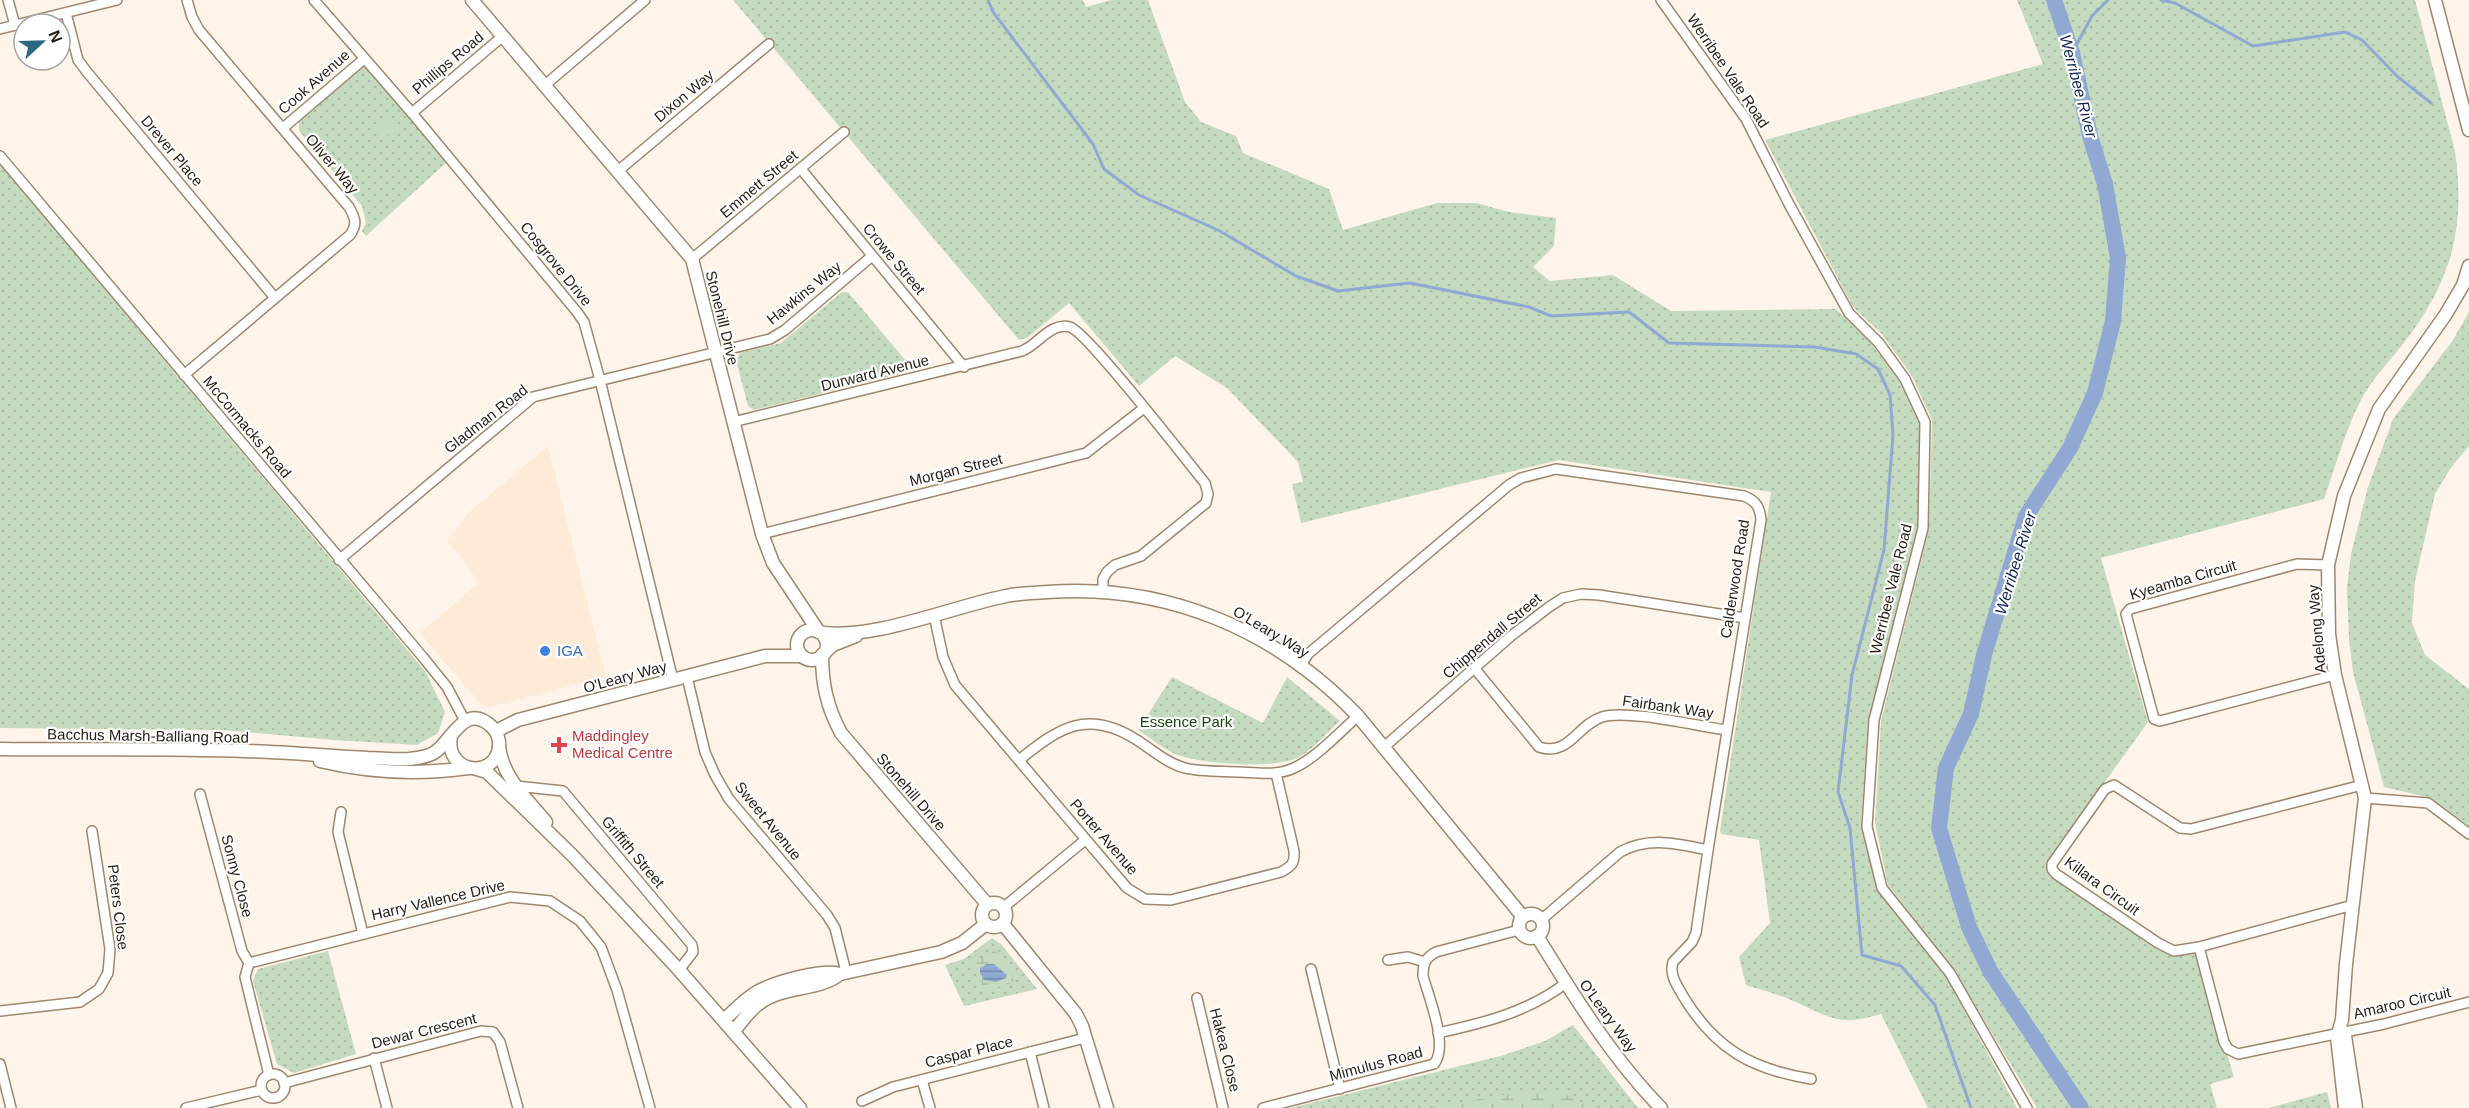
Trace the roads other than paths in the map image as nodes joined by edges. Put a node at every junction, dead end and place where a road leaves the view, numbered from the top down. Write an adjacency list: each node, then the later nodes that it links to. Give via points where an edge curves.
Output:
1 (117, 0): 8 (street)
2 (187, 0): 15 (street, Oliver Way, via 199,30)
3 (314, 0): 12 (street, Cosgrove Drive)
4 (472, 0): 10 (street, Stonehill Drive)
5 (645, 0): 13 (street)
6 (1661, 0): 122 (street, Werribee Vale Road, via 1746,119 1850,313 1879,343 1905,379 1925,422 1923,528 1874,720 1867,827 1882,888 1950,973)
7 (2435, 0): 16 (street)
8 (70, 12)
9 (72, 36): 24 (street, Drever Place, via 78,60 87,72)
10 (503, 36): 13 (street, Stonehill Drive); 14 (street, Phillips Road)
11 (769, 44): 20 (street, Dixon Way)
12 (364, 59): 14 (street, Cosgrove Drive); 15 (street, Cook Avenue)
13 (545, 85): 20 (street, Stonehill Drive)
14 (412, 113): 28 (street, Cosgrove Drive, via 577,312 584,322)
15 (283, 128): 24 (street, Oliver Way, via 349,207 355,227)
16 (2469, 130)
17 (844, 132): 19 (street, Emmett Street)
18 (0, 156): 27 (street, McCormacks Road)
19 (801, 169): 21 (street, Crowe Street); 22 (street, Emmett Street)
20 (618, 171): 22 (street, Stonehill Drive)
21 (872, 256): 25 (street, Hawkins Way, via 778,335); 26 (street, Crowe Street)
22 (692, 259): 25 (street, Stonehill Drive)
23 (2469, 266): 33 (street, Adelong Way, via 2446,314 2379,409 2344,496)
24 (275, 298): 27 (street, Oliver Way)
25 (716, 353): 28 (street, Gladman Road); 30 (street, Stonehill Drive)
26 (964, 367): 29 (street, Durward Avenue, via 1022,351 1059,327 1069,327 1083,336); 30 (street, Durward Avenue)
27 (184, 375): 32 (street, McCormacks Road)
28 (600, 380): 32 (street, Gladman Road, via 533,397); 48 (street, Cosgrove Drive)
29 (1144, 408): 31 (street, Morgan Street, via 1086,453); 34 (street, Durward Avenue, via 1205,483 1206,503 1141,556 1115,565 1103,579)
30 (734, 422): 31 (street, Stonehill Drive)
31 (762, 534): 35 (street, Stonehill Drive, via 773,563)
32 (339, 560): 51 (street, McCormacks Road, via 447,687)
33 (2328, 565): 46 (street, Adelong Way, via 2329,634); 46 (street, Kyeamba Circuit, via 2297,564 2130,609 2126,614 2154,719 2160,721)
34 (1103, 591): 36 (street, O'Leary Way, via 1008,595); 44 (street, O'Leary Way, via 1175,603 1228,622)
35 (798, 601): 38 (street, Stonehill Drive); 40 (street)
36 (934, 615): 39 (street, O'Leary Way); 59 (street, Porter Avenue, via 943,657 955,685)
37 (1745, 618): 44 (street, Calderwood Road, via 1761,520 1753,500 1556,469 1509,485 1308,654); 45 (street, Chippendall Street, via 1581,594 1563,598 1549,607); 52 (street, Calderwood Road)
38 (819, 632): 39 (street); 40 (street, via 808,631); 41 (street, via 825,640)
39 (865, 632): 41 (street, via 833,645)
40 (800, 636): 42 (street); 43 (street, via 798,649)
41 (823, 655): 43 (street, via 814,659); 49 (street)
42 (765, 656): 43 (street); 47 (street, O'Leary Way)
43 (804, 657): 49 (street)
44 (1300, 667): 50 (street, O'Leary Way)
45 (1475, 669): 52 (street, Fairbank Way, via 1539,747 1548,750 1562,747 1595,720 1618,713); 56 (street, Chippendall Street)
46 (2335, 675): 62 (street, Adelong Way)
47 (687, 677): 48 (street, O'Leary Way); 88 (street, Sweet Avenue, via 705,752 715,775 729,799 827,915 835,928)
48 (673, 680): 53 (street, O'Leary Way, via 518,720)
49 (824, 692): 72 (street, Stonehill Drive, via 841,733)
50 (1358, 716): 56 (street, O'Leary Way); 61 (street, via 1308,759)
51 (465, 721): 53 (street, via 483,721); 54 (street)
52 (1726, 729): 70 (street, Calderwood Road)
53 (495, 731): 55 (street)
54 (451, 736): 58 (street, Bacchus Marsh-Balliang Road, via 435,753 408,759); 60 (street, via 455,759)
55 (499, 747): 60 (street, via 491,762); 63 (street, via 507,776)
56 (1384, 747): 75 (street, O'Leary Way)
57 (0, 749): 58 (street, Bacchus Marsh-Balliang Road, via 247,751)
58 (295, 755): 60 (street, Bacchus Marsh-Balliang Road, via 352,769 390,773)
59 (1019, 760): 61 (street, via 1063,728 1089,724 1126,733 1185,768); 69 (street, Porter Avenue)
60 (472, 768): 71 (street, via 487,772)
61 (1276, 773): 69 (street, Porter Avenue, via 1294,851 1291,867 1281,872 1172,900 1144,899 1127,888)
62 (2362, 785): 65 (street, Adelong Way); 82 (street, Killara Circuit, via 2191,829 2180,828 2114,785 2104,789 2052,869 2158,943 2174,951)
63 (516, 786): 71 (street); 87 (street, Griffith Street, via 563,791 692,945 693,952)
64 (200, 795): 85 (street, Sonny Close, via 242,951)
65 (2365, 798): 68 (street, via 2428,803); 73 (street, Adelong Way)
66 (340, 812): 80 (street, via 338,832)
67 (92, 831): 92 (street, Peters Close, via 110,950 108,973 99,989 80,1002)
68 (2469, 834)
69 (1085, 840): 74 (street)
70 (1708, 850): 76 (street, via 1660,841 1632,846); 102 (street, Calderwood Road, via 1696,933 1676,957 1671,968 1673,979 1696,1017 1713,1037 1736,1054 1769,1070)
71 (573, 856): 87 (street)
72 (987, 904): 74 (street, via 996,902); 77 (street, via 982,911)
73 (2353, 905): 82 (street, Killara Circuit); 94 (street, Adelong Way)
74 (1004, 907): 78 (street, via 1007,916)
75 (1523, 917): 76 (street, via 1531,914); 79 (street)
76 (1541, 920): 81 (street, via 1542,930)
77 (986, 924): 78 (street); 88 (street, via 962,943 941,952)
78 (1003, 924): 97 (street, via 1066,999)
79 (1519, 930): 81 (street, via 1527,938); 84 (street, via 1436,952)
80 (363, 934): 85 (street, Harry Vallence Drive); 114 (street, Harry Vallence Drive, via 510,897 550,901 580,921 601,947)
81 (1537, 936): 89 (street, O'Leary Way)
82 (2199, 947): 94 (street, Amaroo Circuit, via 2228,1049 2238,1054)
83 (1388, 960): 84 (street, via 1408,957)
84 (1425, 962): 96 (street, Mimulus Road, via 1423,976)
85 (249, 963): 101 (street, via 245,977)
86 (1311, 969): 105 (street)
87 (679, 970): 93 (street)
88 (843, 973): 93 (street, via 829,971 773,985 746,1000); 95 (street, via 831,981 768,998)
89 (1566, 983): 96 (street, via 1539,1002); 121 (street, O'Leary Way)
90 (1197, 998): 119 (street, Hakea Close)
91 (2469, 1002): 94 (street, Amaroo Circuit, via 2384,1024)
92 (0, 1011)
93 (724, 1020): 95 (street)
94 (2341, 1029): 123 (street, Adelong Way, via 2337,1037); 124 (street, Adelong Way)
95 (734, 1031): 115 (street)
96 (1438, 1033): 105 (street, Mimulus Road, via 1439,1055 1434,1064)
97 (1085, 1038): 98 (street, Caspar Place); 118 (street)
98 (1030, 1052): 103 (street, Caspar Place); 117 (street)
99 (374, 1058): 104 (street, Dewar Crescent); 112 (street); 113 (street, Dewar Crescent, via 481,1031 493,1032 500,1042)
100 (0, 1064): 107 (street)
101 (269, 1075): 104 (street, via 278,1075); 106 (street, via 262,1082)
102 (1811, 1079)
103 (922, 1080): 108 (street, Caspar Place); 116 (street)
104 (284, 1083): 109 (street)
105 (1340, 1089): 120 (street, Mimulus Road)
106 (262, 1090): 109 (street); 111 (street)
107 (4, 1093): 110 (street)
108 (862, 1101)
109 (277, 1102)
110 (11, 1108)
111 (186, 1108)
112 (387, 1108)
113 (518, 1108)
114 (650, 1108)
115 (800, 1108)
116 (930, 1108)
117 (1044, 1108)
118 (1107, 1108)
119 (1223, 1108)
120 (1263, 1108)
121 (1661, 1108)
122 (2027, 1108)
123 (2345, 1108)
124 (2356, 1108)

